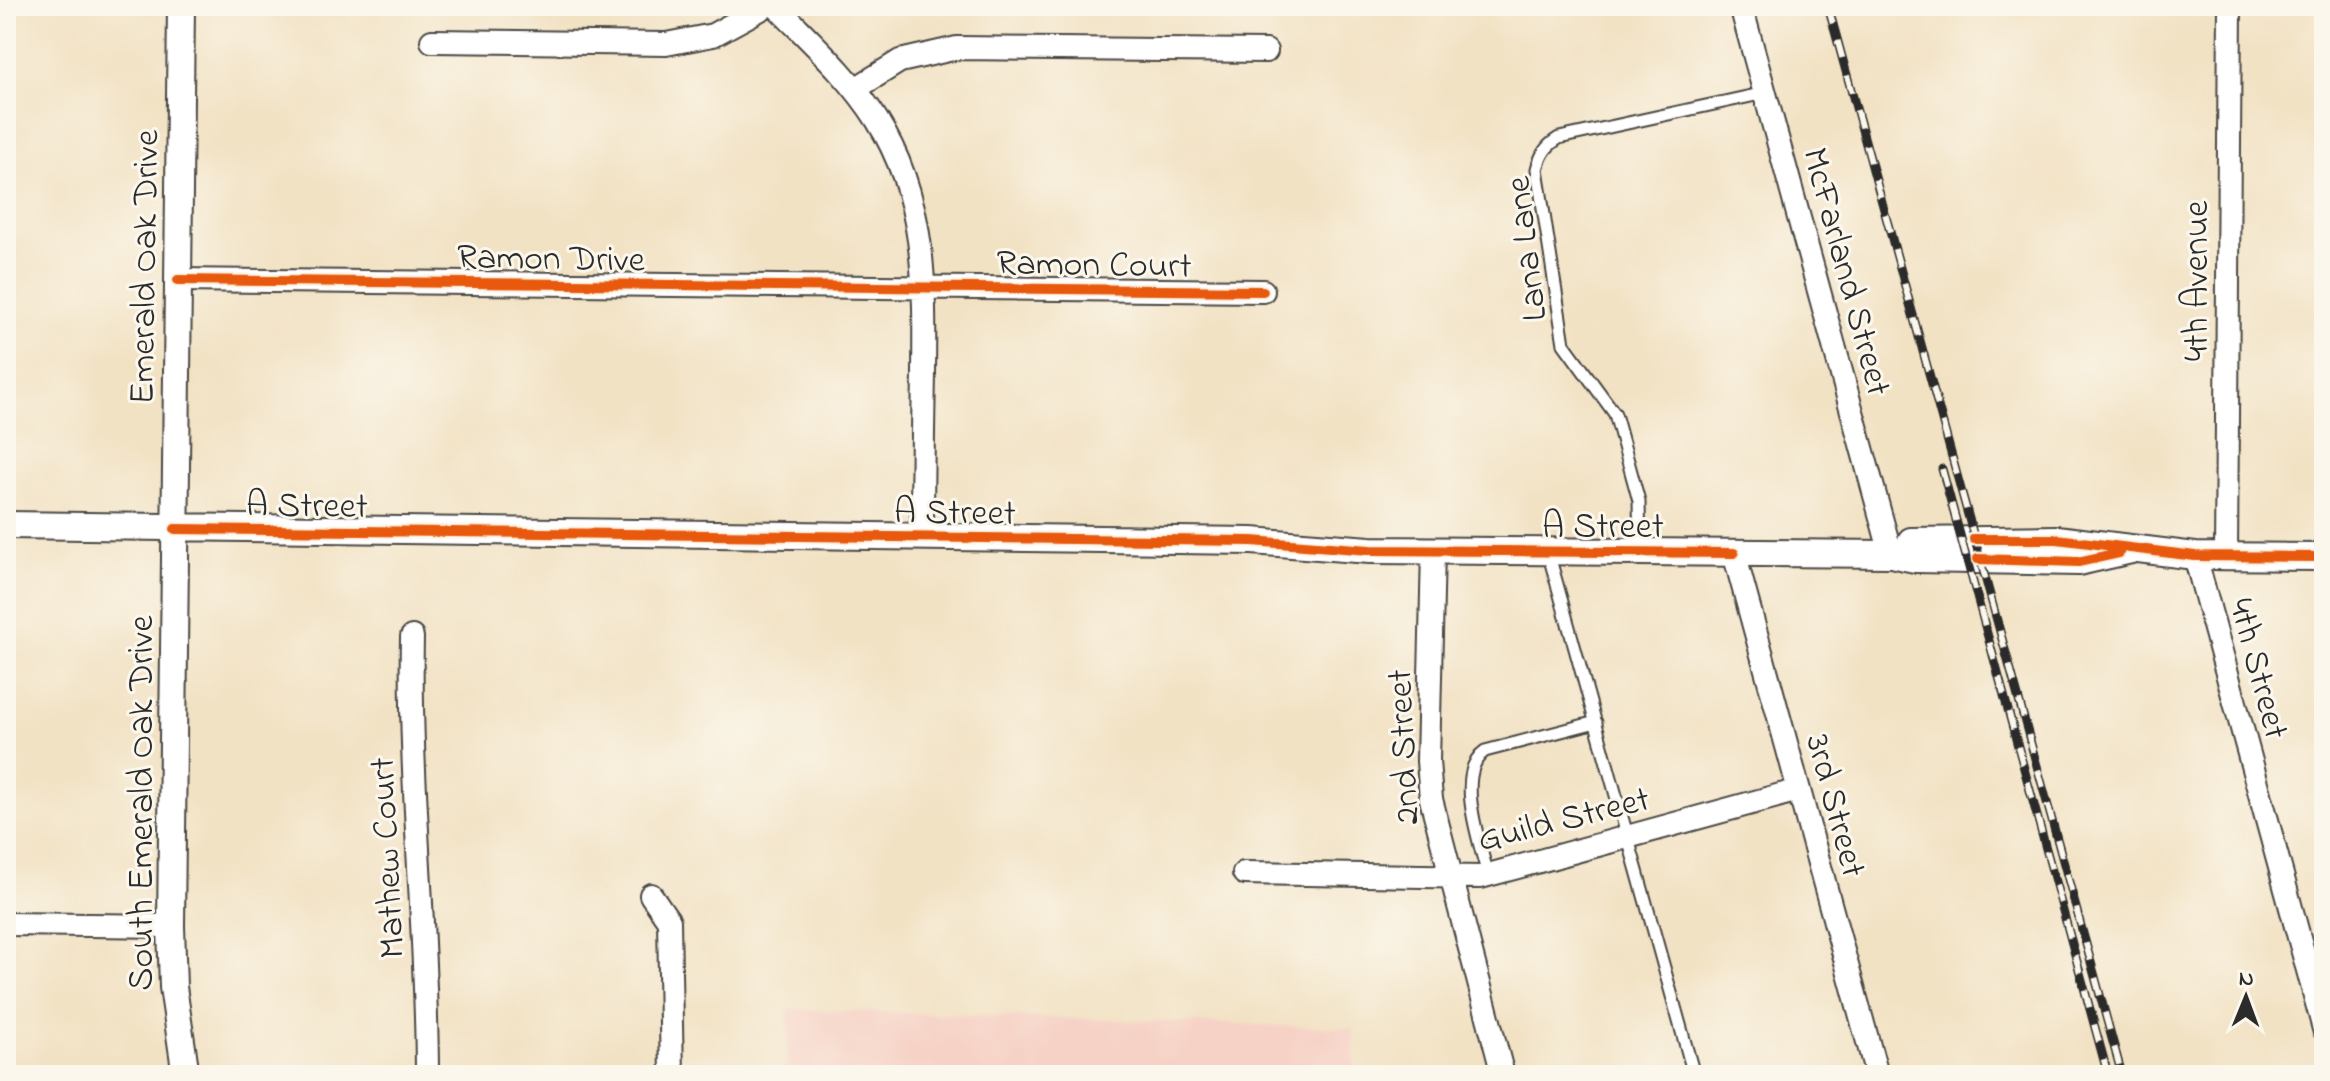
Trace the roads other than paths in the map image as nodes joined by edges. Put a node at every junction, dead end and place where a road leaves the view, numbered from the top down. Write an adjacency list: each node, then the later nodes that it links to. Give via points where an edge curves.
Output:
1 (181, 6): 10 (street, Emerald Oak Drive)
2 (766, 6): 6 (street, via 713,35 666,44)
3 (776, 6): 8 (street)
4 (1741, 6): 9 (street, McFarland Street)
5 (2230, 6): 22 (street, 4th Avenue)
6 (432, 41)
7 (1266, 51): 8 (street, via 957,48 900,61)
8 (855, 89): 11 (street, via 883,131 907,183 918,219)
9 (1765, 93): 18 (lane, Lana Lane, via 1559,138 1540,157 1537,169 1564,344 1615,414 1639,501); 20 (street, McFarland Street)
10 (178, 280): 11 (street, Ramon Drive); 14 (street, Emerald Oak Drive)
11 (925, 288): 12 (street, Ramon Court); 15 (street)
12 (1263, 291)
13 (6, 525): 14 (street, A Street)
14 (175, 529): 15 (street, A Street); 33 (street, South Emerald Oak Drive)
15 (922, 537): 16 (street, A Street, via 1252,541)
16 (1433, 551): 17 (street, A Street); 30 (street, 2nd Street, via 1428,761)
17 (1548, 552): 18 (street, A Street); 25 (lane)
18 (1640, 552): 19 (street, A Street)
19 (1734, 553): 20 (street, A Street); 26 (street, 3rd Street)
20 (1891, 554): 21 (street, A Street, via 1910,541 2057,539)
21 (2195, 556): 22 (street, A Street); 34 (street, 4th Street)
22 (2226, 556): 23 (street, A Street)
23 (2324, 557)
24 (412, 637): 36 (street, Mathew Court)
25 (1596, 722): 27 (lane); 29 (lane, via 1476,757 1471,770 1473,818)
26 (1799, 790): 27 (street, Guild Street); 40 (street, 3rd Street)
27 (1628, 837): 29 (street, Guild Street); 39 (lane)
28 (1244, 873): 30 (street, Guild Street)
29 (1488, 875): 30 (street, Guild Street)
30 (1449, 876): 38 (street, 2nd Street)
31 (651, 895): 37 (street, via 669,921)
32 (6, 924): 33 (street)
33 (171, 926): 35 (street, South Emerald Oak Drive, via 173,987)
34 (2324, 1028)
35 (186, 1075)
36 (427, 1075)
37 (672, 1075)
38 (1503, 1075)
39 (1694, 1075)
40 (1877, 1075)

